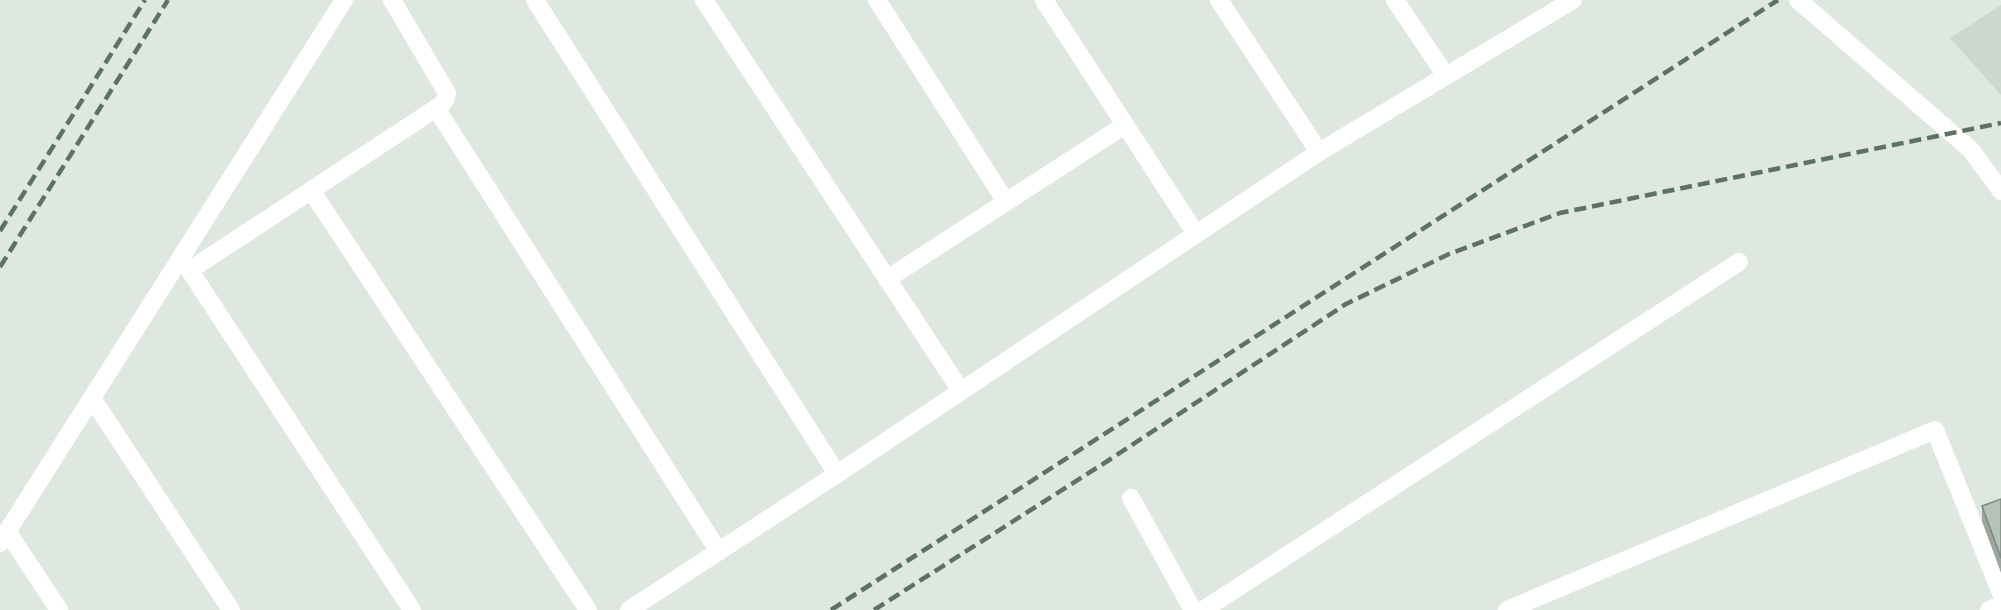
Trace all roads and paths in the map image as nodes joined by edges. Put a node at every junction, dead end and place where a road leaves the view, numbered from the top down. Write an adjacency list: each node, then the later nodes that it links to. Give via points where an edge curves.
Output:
1 (344, 0): 20 (street)
2 (392, 0): 12 (street, via 447,93)
3 (535, 0): 24 (street)
4 (704, 0): 21 (street)
5 (877, 0): 17 (street)
6 (1044, 0): 13 (street)
7 (1219, 0): 14 (street)
8 (1395, 0): 11 (street)
9 (1572, 0): 11 (street)
10 (1798, 0): 16 (street, via 1971,150)
11 (1446, 76): 14 (street)
12 (436, 108): 15 (street); 27 (street)
13 (1125, 125): 17 (street); 18 (street)
14 (1319, 152): 18 (street)
15 (311, 190): 20 (street); 33 (street)
16 (2001, 191)
17 (1006, 202): 21 (street)
18 (1196, 234): 22 (street)
19 (1739, 262): 36 (street)
20 (185, 264): 23 (street); 32 (street)
21 (887, 279): 22 (street)
22 (961, 391): 24 (street)
23 (92, 398): 26 (street); 31 (street)
24 (837, 474): 27 (street)
25 (1131, 498): 35 (street)
26 (4, 537): 30 (street)
27 (719, 552): 34 (street)
28 (2001, 593): 37 (street, via 1935,430)
29 (2001, 605): 38 (street)
30 (59, 610)
31 (231, 610)
32 (412, 610)
33 (588, 610)
34 (629, 610)
35 (1193, 610)
36 (1203, 610)
37 (1507, 610)
38 (1989, 610)

